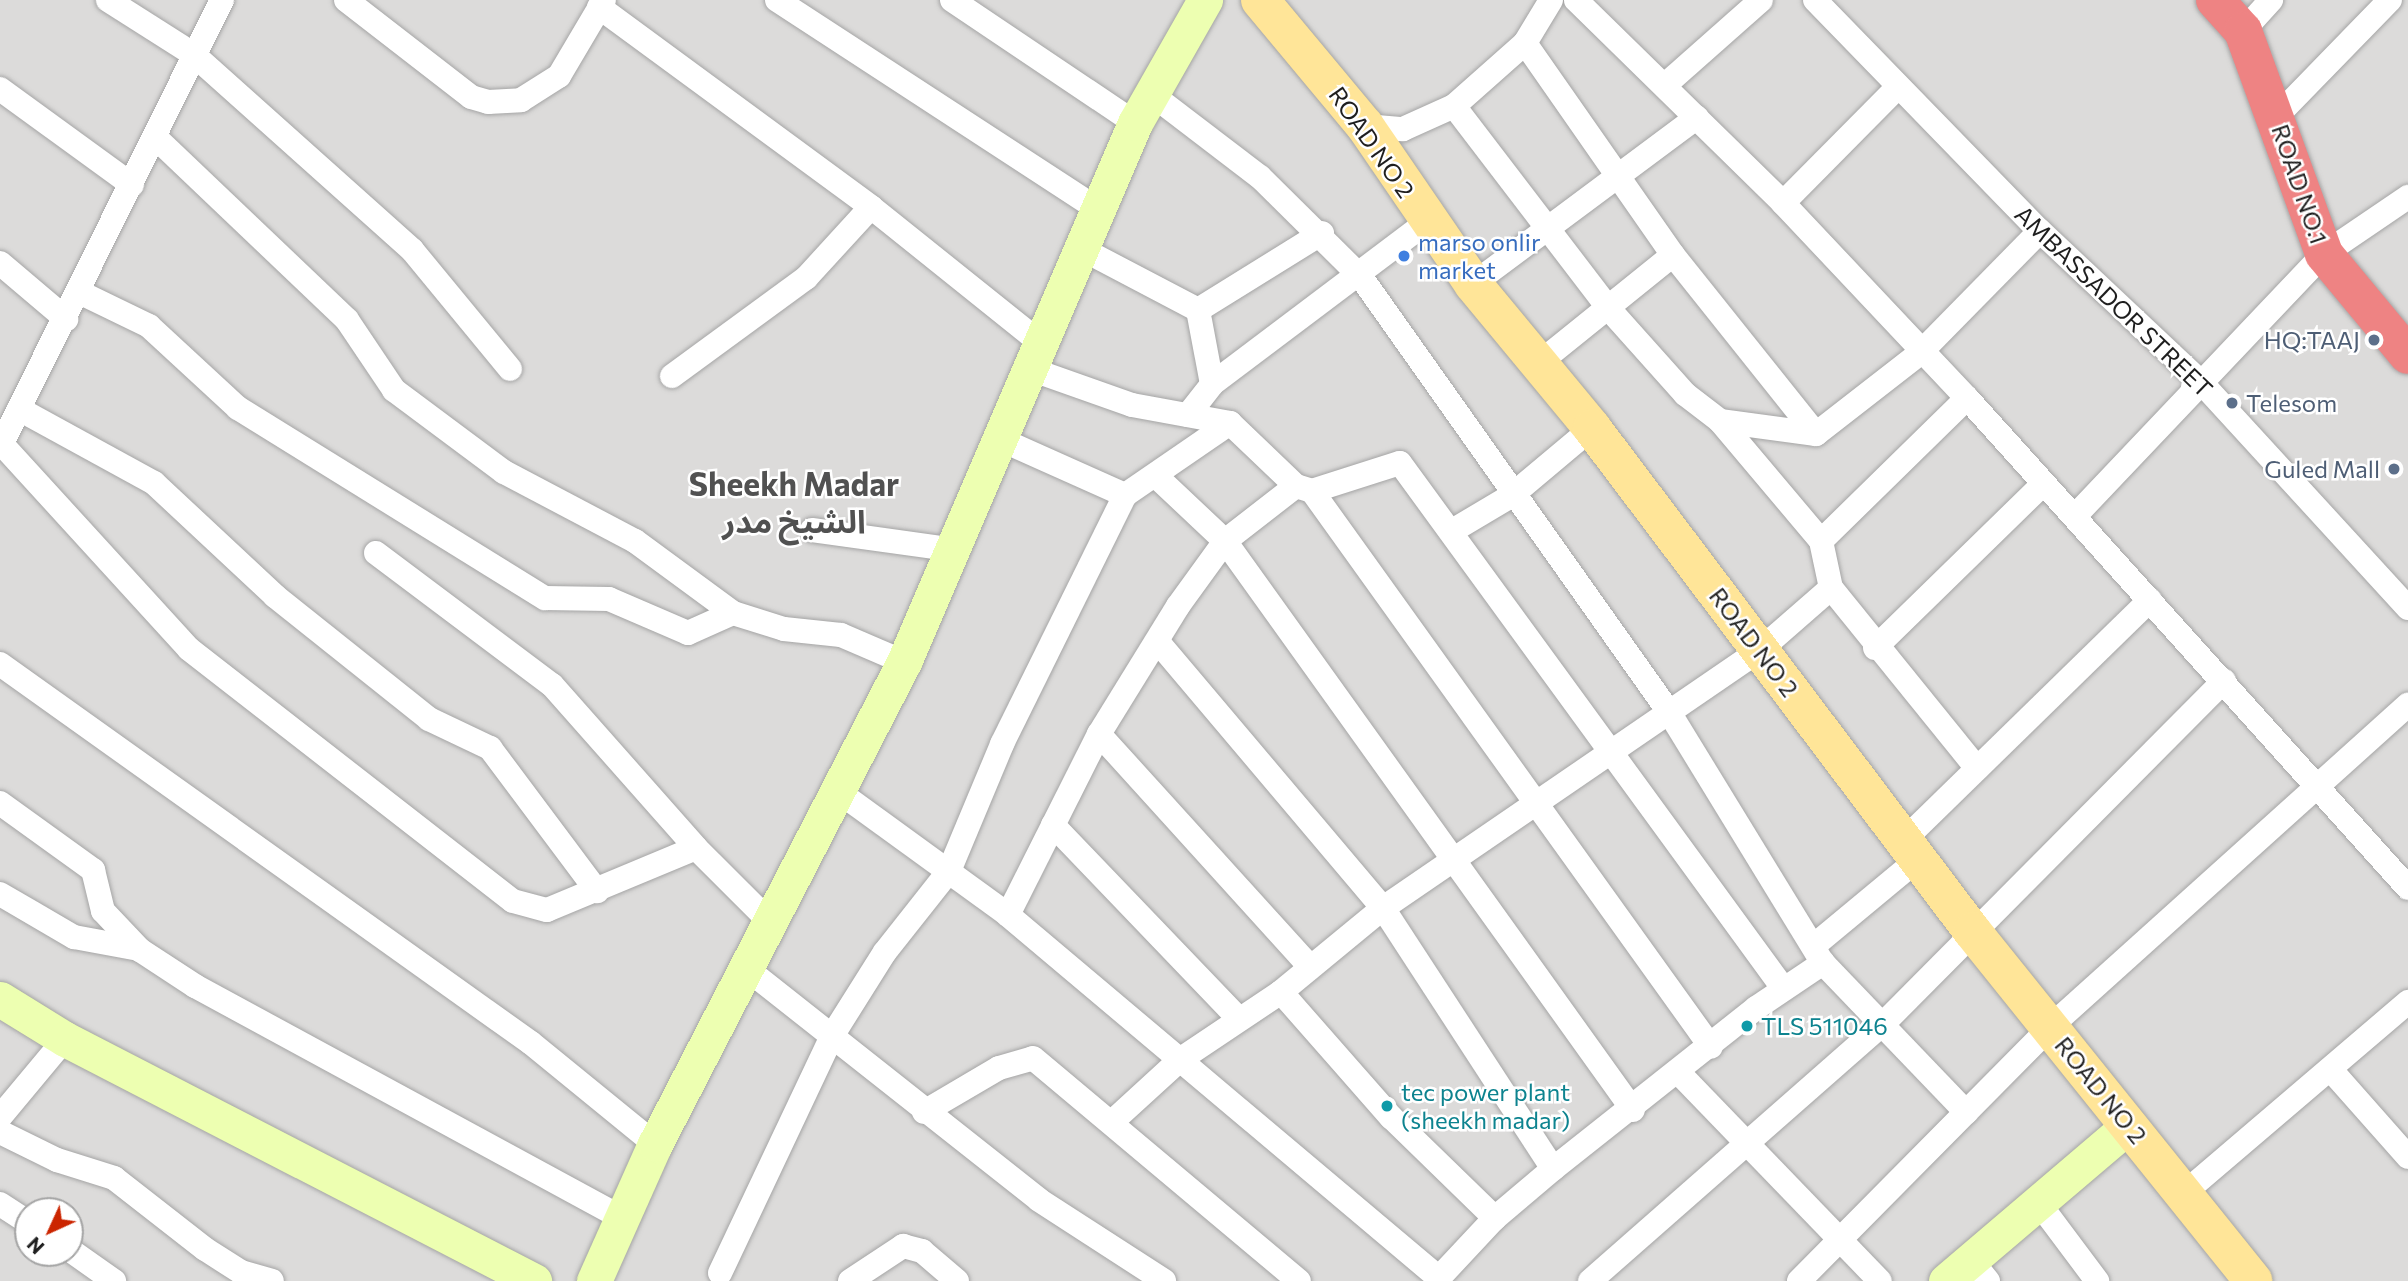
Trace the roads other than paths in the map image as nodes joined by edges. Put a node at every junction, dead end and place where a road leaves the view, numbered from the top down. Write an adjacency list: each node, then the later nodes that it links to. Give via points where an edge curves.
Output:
1 (108, 0): 18 (street)
2 (222, 0): 18 (street)
3 (346, 0): 15 (street, via 471,97 488,102 521,100 559,76)
4 (777, 0): 33 (street)
5 (1205, 0): 23 (street)
6 (1260, 0): 26 (main road, ROAD NO 2)
7 (1551, 0): 17 (street)
8 (1576, 0): 19 (street)
9 (1761, 0): 19 (street)
10 (1815, 0): 20 (street, AMBASSADOR STREET)
11 (2215, 0): 16 (highway, ROAD NO.1)
12 (2271, 0): 16 (street)
13 (2390, 0): 24 (street)
14 (954, 1): 23 (street)
15 (601, 4): 32 (street)
16 (2243, 32): 24 (highway, ROAD NO.1)
17 (1525, 43): 22 (street); 28 (street)
18 (193, 54): 27 (street); 52 (street, via 412,250)
19 (1665, 85): 25 (street)
20 (1897, 88): 31 (street); 36 (street, AMBASSADOR STREET)
21 (0, 89): 29 (street)
22 (1454, 106): 26 (street, via 1403,130); 35 (street)
23 (1143, 108): 33 (street); 37 (street)
24 (2277, 116): 39 (highway, ROAD NO.1)
25 (1697, 117): 28 (street); 31 (street)
26 (1365, 126): 34 (main road, ROAD NO 2)
27 (155, 137): 29 (street); 80 (street, via 324,296 414,407 504,472 635,541)
28 (1614, 173): 35 (street); 40 (street)
29 (132, 185): 44 (street)
30 (2408, 197): 39 (street)
31 (1783, 203): 48 (street)
32 (871, 207): 50 (street); 53 (street, via 806,278)
33 (1097, 209): 38 (street)
34 (1427, 222): 42 (street); 43 (main road, ROAD NO 2)
35 (1545, 226): 43 (street); 46 (street)
36 (2040, 231): 48 (street); 54 (street, AMBASSADOR STREET)
37 (1322, 233): 42 (street); 45 (street)
38 (1082, 249): 45 (street); 50 (street)
39 (2324, 254): 49 (highway, ROAD NO.1); 54 (street)
40 (1673, 255): 46 (street); 62 (street)
41 (0, 263): 47 (street)
42 (1361, 277): 55 (street); 69 (street)
43 (1473, 284): 51 (main road, ROAD NO 2)
44 (79, 292): 47 (street); 80 (street, via 149,326 238,408 545,598 609,599 688,633)
45 (1198, 310): 55 (street)
46 (1610, 310): 51 (street); 59 (street, via 1685,394)
47 (66, 319): 57 (street)
48 (1920, 353): 56 (street); 62 (street)
49 (2408, 355)
50 (1037, 356): 58 (street, via 1132,405); 63 (street)
51 (1539, 363): 61 (main road, ROAD NO 2)
52 (510, 369)
53 (672, 376)
54 (2200, 381): 70 (street); 79 (street, AMBASSADOR STREET)
55 (1212, 384): 58 (street)
56 (1967, 398): 66 (street); 74 (street)
57 (19, 409): 64 (street); 102 (street, via 154,483 275,596 418,711 490,748)
58 (1188, 415): 60 (street)
59 (1720, 421): 62 (street); 74 (street)
60 (1230, 423): 65 (street); 67 (street)
61 (1591, 428): 69 (street); 83 (main road, ROAD NO 2)
62 (1816, 434)
63 (1004, 442): 68 (street); 75 (street)
64 (1, 444): 102 (street, via 189,649 504,893 547,910)
65 (1157, 477): 68 (street); 73 (street)
66 (2042, 485): 70 (street); 82 (street)
67 (1304, 488): 72 (street, via 1394,461); 73 (street); 95 (street)
68 (1125, 495): 100 (street, via 1002,744)
69 (1511, 496): 72 (street); 88 (street)
70 (2075, 516): 78 (street)
71 (812, 530): 75 (street)
72 (1452, 531): 90 (street)
73 (1225, 541): 81 (street); 99 (street)
74 (1821, 541): 77 (street)
75 (957, 550): 84 (street)
76 (376, 553): 97 (street, via 552,685)
77 (1831, 588): 82 (street); 83 (street)
78 (2150, 600): 86 (street); 91 (street)
79 (2408, 608)
80 (733, 613): 84 (street, via 784,629 841,635)
81 (1158, 642): 89 (street); 104 (street)
82 (1875, 648): 91 (street)
83 (1759, 650): 88 (street); 98 (main road, ROAD NO 2)
84 (904, 662): 93 (street)
85 (0, 664): 132 (street, via 531,1043)
86 (2224, 681): 92 (street); 107 (street)
87 (2408, 705): 92 (street)
88 (1669, 712): 90 (street); 109 (street)
89 (1099, 734): 96 (street); 110 (street)
90 (1610, 751): 95 (street); 112 (street)
91 (1977, 768): 98 (street)
92 (2318, 783): 101 (street); 118 (street)
93 (839, 792): 100 (street); 106 (street)
94 (0, 803): 108 (street, via 93,870 103,911)
95 (1539, 804): 99 (street); 121 (street)
96 (1053, 825): 105 (street); 116 (street)
97 (696, 848): 102 (street); 106 (street)
98 (1911, 850): 107 (main road, ROAD NO 2); 109 (street)
99 (1451, 862): 104 (street); 125 (street)
100 (949, 871): 105 (street); 119 (street, via 885,952)
101 (2408, 888)
102 (597, 891)
103 (0, 894): 108 (street, via 74,937)
104 (1383, 908): 110 (street); 135 (street)
105 (1008, 915): 122 (street)
106 (768, 921): 111 (street)
107 (1972, 930): 117 (street); 118 (main road, ROAD NO 2)
108 (140, 950): 139 (street, via 195,986)
109 (1820, 953): 112 (street); 117 (street)
110 (1310, 967): 113 (street)
111 (747, 969): 119 (street); 132 (street)
112 (1783, 988): 121 (street)
113 (1281, 992): 116 (street); 138 (street, via 1391,1117)
114 (0, 999): 120 (street)
115 (2408, 1002): 123 (street)
116 (1238, 1018): 122 (street)
117 (1885, 1022): 127 (street); 133 (street)
118 (2050, 1027): 127 (street); 130 (main road, ROAD NO 2)
119 (832, 1036): 126 (street); 142 (street)
120 (65, 1039): 128 (street); 147 (street)
121 (1711, 1047): 124 (street)
122 (1181, 1059): 129 (street); 144 (street)
123 (2331, 1070): 134 (street); 136 (street)
124 (1679, 1073): 125 (street); 133 (street)
125 (1633, 1110): 135 (street)
126 (924, 1112): 129 (street, via 1027,1057 1046,1066 1075,1100); 151 (street, via 1039,1200)
127 (1966, 1112): 140 (street)
128 (0, 1117)
129 (1113, 1121): 152 (street)
130 (2129, 1125): 136 (main road, ROAD NO 2); 137 (street)
131 (0, 1132): 146 (street, via 57,1160 114,1178 205,1249 241,1272)
132 (654, 1144): 139 (street)
133 (1747, 1144): 140 (street); 153 (street)
134 (2408, 1157)
135 (1553, 1169): 138 (street)
136 (2183, 1194): 157 (main road, ROAD NO 2)
137 (2038, 1202): 143 (street); 156 (street)
138 (1495, 1217): 144 (street)
139 (625, 1219): 148 (street)
140 (1840, 1242): 154 (street); 155 (street)
141 (84, 1260): 145 (street)
142 (720, 1273)
143 (1968, 1274)
144 (1438, 1280)
145 (114, 1281)
146 (272, 1281)
147 (534, 1281)
148 (594, 1281)
149 (850, 1281): 150 (street, via 903,1246 922,1251)
150 (957, 1281)
151 (1164, 1281)
152 (1299, 1281)
153 (1590, 1281)
154 (1799, 1281)
155 (1880, 1281)
156 (2097, 1281)
157 (2253, 1281)

